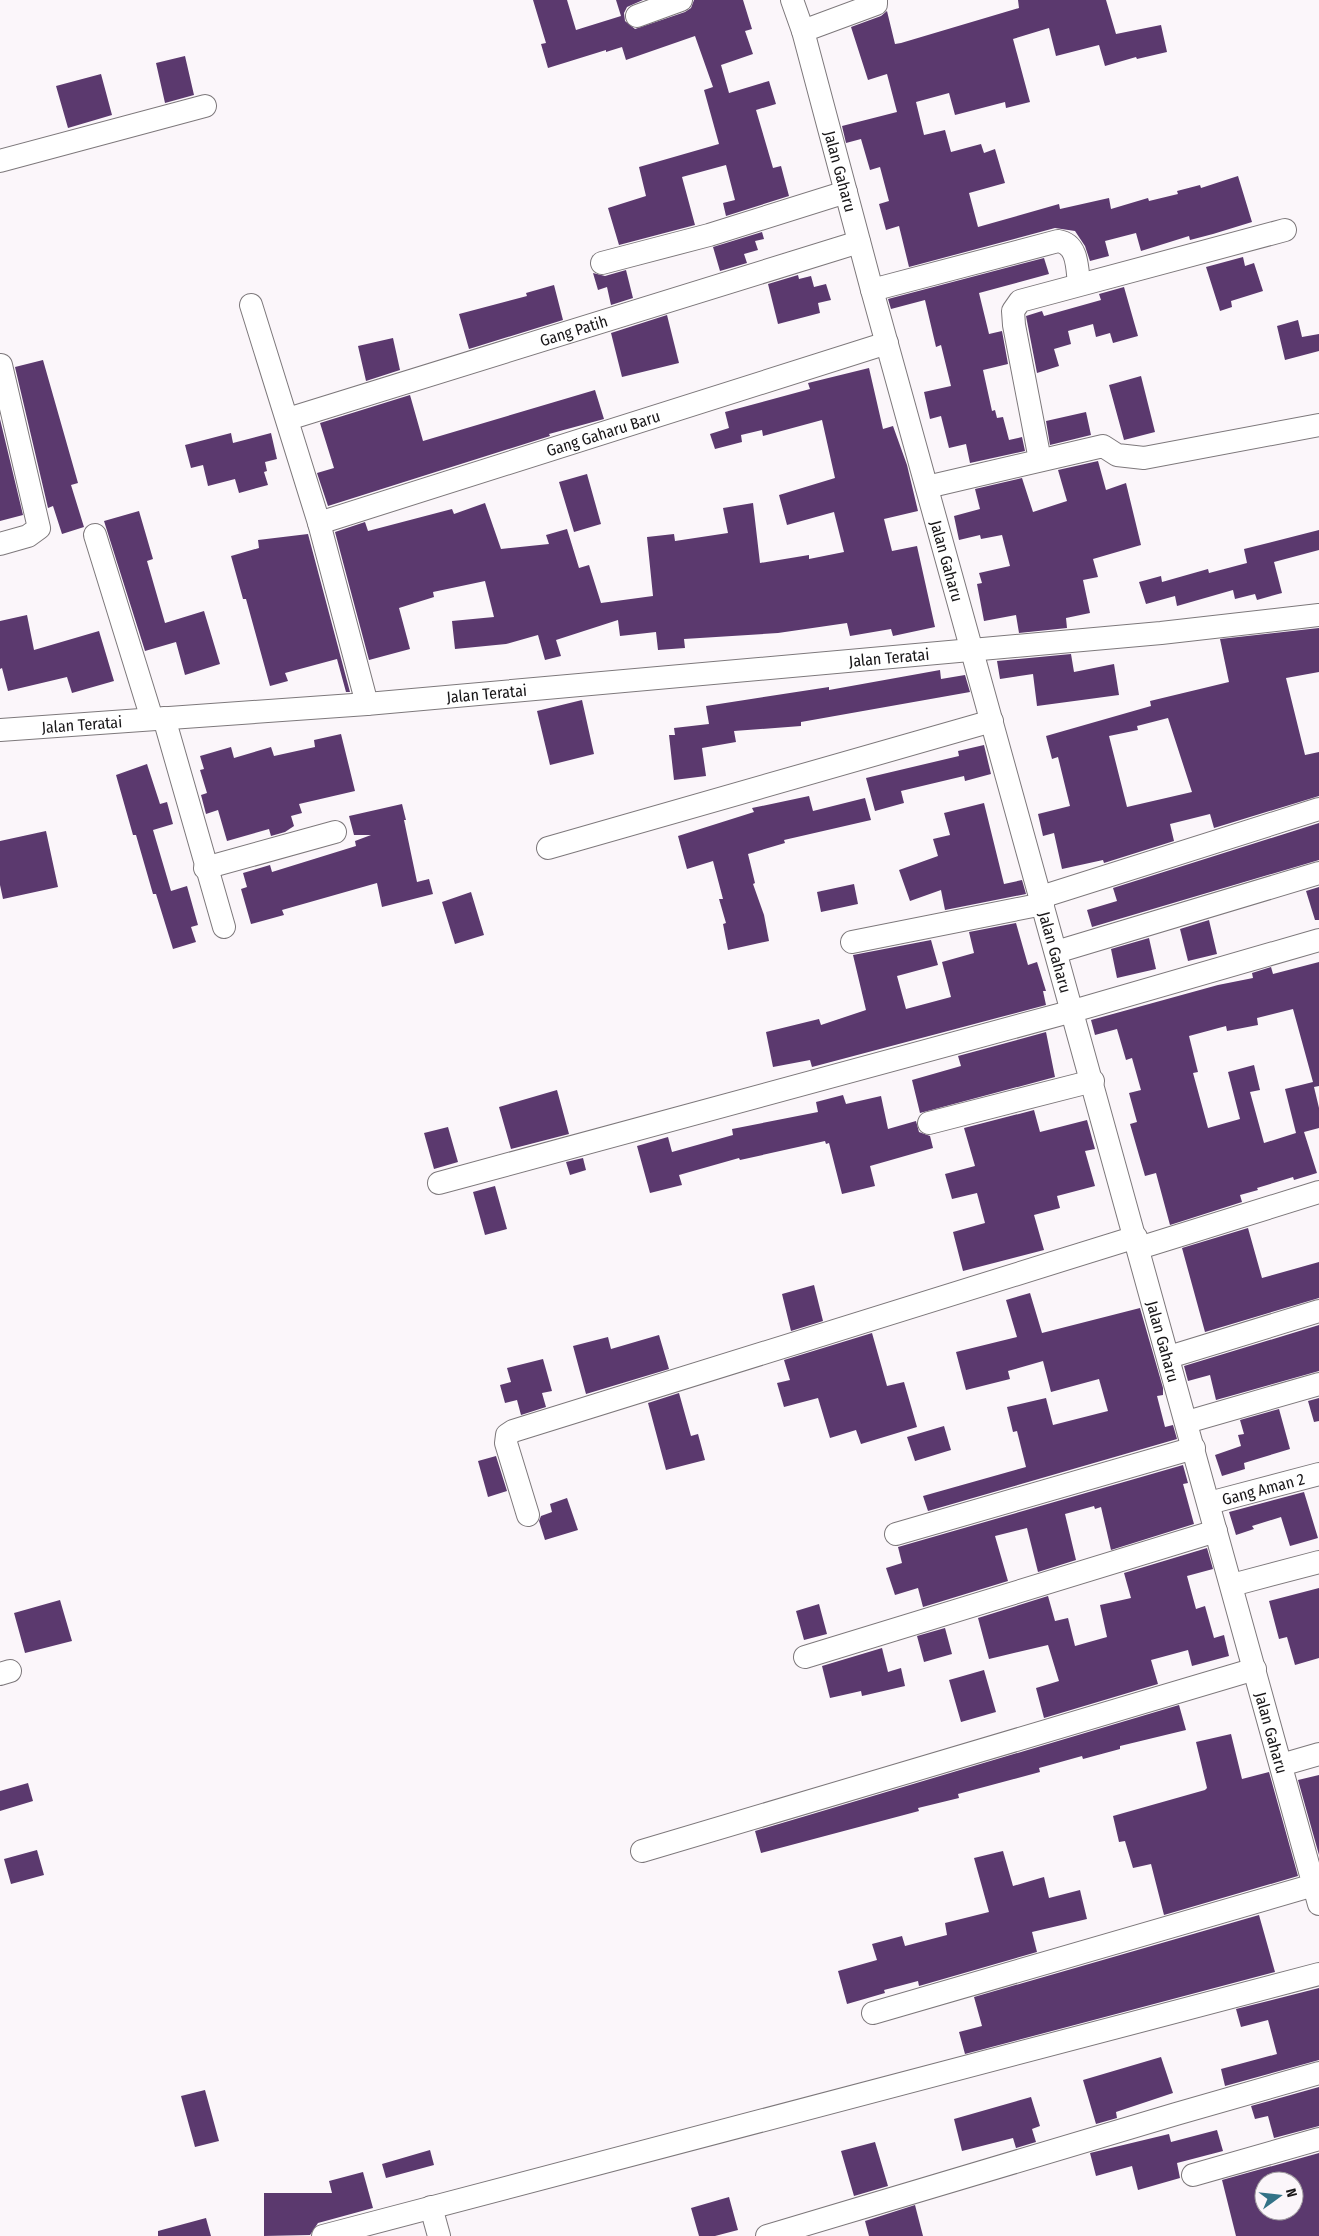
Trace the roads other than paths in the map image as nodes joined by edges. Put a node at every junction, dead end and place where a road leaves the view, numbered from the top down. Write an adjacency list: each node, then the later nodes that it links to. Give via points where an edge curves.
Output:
1 (682, 0): 4 (street)
2 (792, 0): 5 (street, Jalan Gaharu)
3 (876, 0): 5 (street, via 876,4)
4 (638, 16)
5 (803, 31): 8 (street, Jalan Gaharu)
6 (205, 106): 7 (street)
7 (0, 161)
8 (846, 192): 10 (street, Jalan Gaharu); 11 (street, via 709,235)
9 (1285, 230): 12 (street)
10 (859, 242): 13 (street, Jalan Gaharu); 18 (street, Gang Patih)
11 (602, 263)
12 (1079, 284): 13 (street, via 1074,254 1070,246 1058,241); 20 (street, via 1020,301 1013,311 1018,358)
13 (872, 290): 15 (street, Jalan Gaharu)
14 (251, 305): 18 (street)
15 (887, 342): 21 (street, Jalan Gaharu); 22 (street, Gang Gaharu Baru)
16 (1, 365): 17 (street)
17 (7, 418): 24 (street, via 39,528 28,536)
18 (288, 419): 22 (street)
19 (1319, 425): 20 (street, via 1144,458 1117,455 1104,446)
20 (1040, 460): 21 (street)
21 (927, 487): 26 (street, Jalan Gaharu)
22 (319, 522): 27 (street)
23 (95, 535): 28 (street)
24 (0, 544)
25 (1319, 615): 26 (street, Jalan Teratai)
26 (972, 650): 27 (street, Jalan Teratai); 29 (street, Jalan Gaharu)
27 (366, 704): 28 (street, Jalan Teratai)
28 (158, 718): 30 (street, Jalan Teratai); 34 (street)
29 (992, 721): 33 (street); 36 (street, Jalan Gaharu)
30 (0, 730)
31 (1319, 809): 36 (street)
32 (335, 832): 34 (street)
33 (548, 848)
34 (205, 868): 37 (street)
35 (1319, 873): 40 (street)
36 (1042, 900): 39 (street); 40 (street, Jalan Gaharu)
37 (224, 927)
38 (1319, 940): 41 (street)
39 (852, 942)
40 (1056, 952): 41 (street, Jalan Gaharu)
41 (1073, 1011): 42 (street, Jalan Gaharu); 44 (street)
42 (1092, 1081): 43 (street); 46 (street, Jalan Gaharu)
43 (929, 1123)
44 (439, 1183)
45 (1319, 1192): 46 (street)
46 (1137, 1243): 48 (street, Jalan Gaharu); 54 (street, via 513,1431 507,1435 506,1443)
47 (1319, 1311): 48 (street)
48 (1169, 1357): 50 (street, Jalan Gaharu)
49 (1319, 1384): 50 (street)
50 (1187, 1422): 51 (street, Jalan Gaharu)
51 (1194, 1448): 53 (street, Jalan Gaharu); 56 (street)
52 (1319, 1474): 53 (street, Gang Aman 2)
53 (1209, 1502): 55 (street, Jalan Gaharu)
54 (528, 1515)
55 (1216, 1531): 58 (street, Jalan Gaharu); 59 (street)
56 (896, 1534)
57 (1319, 1562): 58 (street)
58 (1232, 1585): 60 (street, Jalan Gaharu)
59 (805, 1657)
60 (1254, 1669): 62 (street, Jalan Gaharu); 63 (street)
61 (1319, 1754): 62 (street)
62 (1281, 1765): 64 (street, Jalan Gaharu)
63 (642, 1852)
64 (1313, 1859): 65 (street, Jalan Gaharu)
65 (1316, 1894): 67 (street)
66 (1319, 1974): 71 (street)
67 (873, 2013)
68 (1319, 2074): 74 (street)
69 (1319, 2139): 70 (street)
70 (1193, 2176)
71 (431, 2208): 72 (street); 73 (street)
72 (323, 2236)
73 (439, 2236)
74 (767, 2236)

